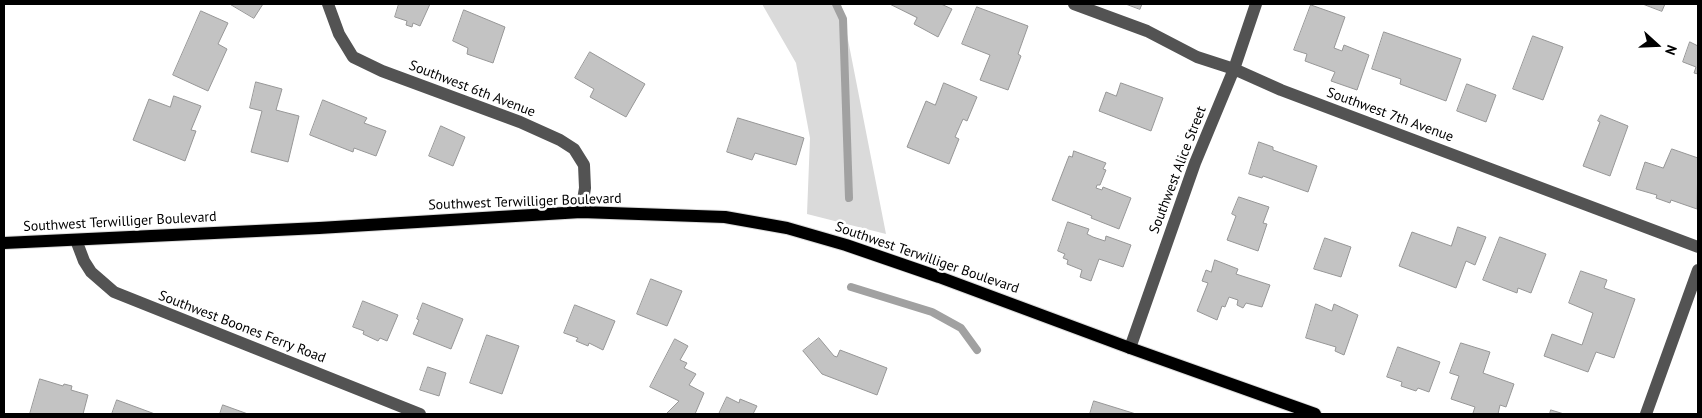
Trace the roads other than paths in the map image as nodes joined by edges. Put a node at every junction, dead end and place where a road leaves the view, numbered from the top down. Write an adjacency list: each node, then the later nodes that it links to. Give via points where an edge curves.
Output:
1 (328, 4): 5 (street, Southwest 6th Avenue, via 339,34 353,57 382,71 520,122 574,149 584,165)
2 (1074, 4): 4 (street, Southwest 7th Avenue, via 1146,31 1197,57)
3 (1256, 4): 4 (street, Southwest Alice Street)
4 (1234, 69): 8 (street, Southwest 7th Avenue, via 1280,90); 10 (street, Southwest Alice Street, via 1195,162)
5 (581, 212): 6 (main road, Southwest Terwilliger Boulevard); 10 (main road, Southwest Terwilliger Boulevard, via 725,217 787,228 846,244)
6 (76, 240): 7 (main road, Southwest Terwilliger Boulevard); 11 (street, Southwest Boones Ferry Road, via 91,272 114,292)
7 (4, 243)
8 (1698, 247)
9 (1698, 270): 13 (street)
10 (1130, 348): 12 (main road, Southwest Terwilliger Boulevard)
11 (420, 414)
12 (1315, 414)
13 (1646, 414)

